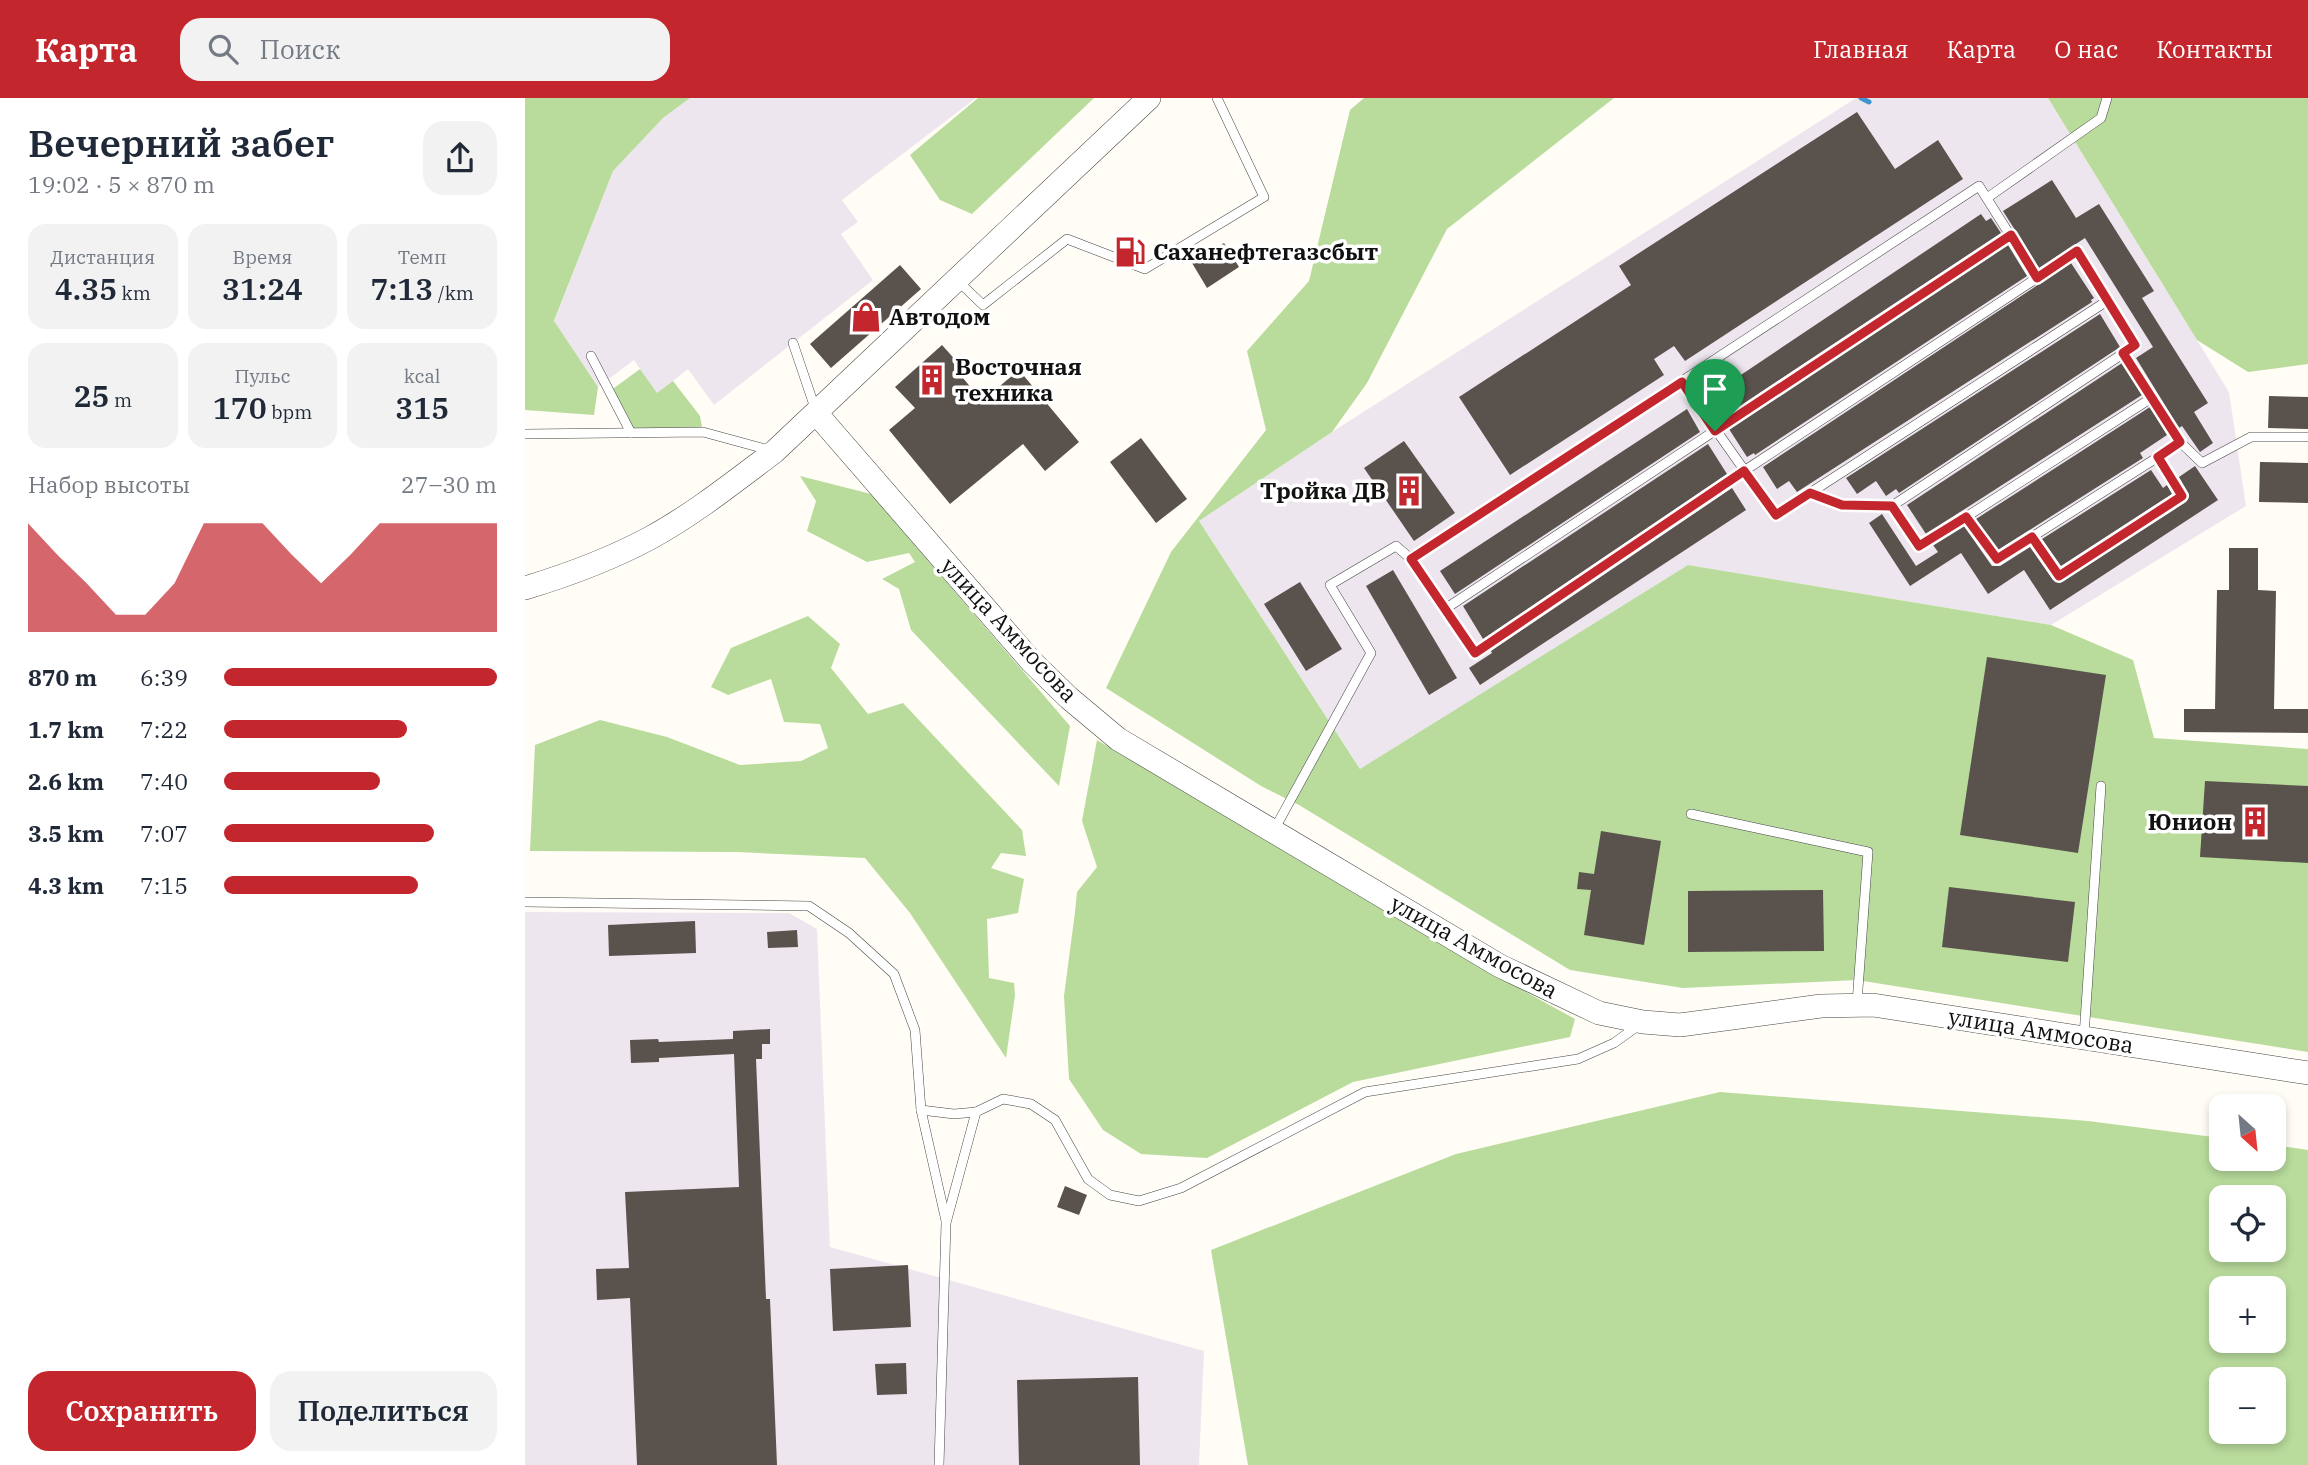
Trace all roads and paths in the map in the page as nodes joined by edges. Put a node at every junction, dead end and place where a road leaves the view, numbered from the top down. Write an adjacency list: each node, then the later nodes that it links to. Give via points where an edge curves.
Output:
1 (1149, 98): 7 (street)
2 (1217, 98): 7 (lane, via 1264,197 1145,269 1067,239 983,305)
3 (2107, 98): 4 (lane, via 2101,118)
4 (1987, 198): 5 (lane); 12 (lane, via 1979,186)
5 (2011, 235): 6 (lane); 15 (lane)
6 (2037, 278): 8 (lane, via 2077,251); 22 (lane)
7 (956, 280): 14 (street)
8 (2107, 301): 10 (lane, via 2135,345); 23 (lane)
9 (793, 343): 14 (lane)
10 (2123, 353): 13 (lane); 24 (lane)
11 (591, 356): 16 (lane)
12 (1682, 382): 15 (lane); 27 (lane)
13 (2153, 397): 19 (lane); 25 (lane)
14 (816, 412): 20 (street); 32 (street, улица Аммосова, via 1022,651 1069,698 1118,739)
15 (1715, 431): 22 (lane); 29 (lane)
16 (631, 433): 17 (lane); 20 (lane, via 703,432)
17 (525, 434)
18 (2308, 437): 19 (lane, via 2251,437 2202,463)
19 (2180, 442): 21 (lane)
20 (774, 452): 28 (street, via 707,503 650,538 569,575)
21 (2158, 457): 26 (lane); 26 (lane, via 2182,496 2059,576)
22 (1744, 471): 23 (lane, via 1776,515); 29 (lane, via 1475,653)
23 (1810, 493): 24 (lane, via 1842,505)
24 (1892, 506): 25 (lane, via 1919,546)
25 (1966, 517): 26 (lane, via 1997,559)
26 (2032, 537)
27 (1411, 559): 29 (lane); 32 (lane, via 1396,545 1330,585 1371,653)
28 (525, 588)
29 (1445, 609)
30 (2101, 786): 36 (lane)
31 (1691, 814): 34 (lane, via 1868,852)
32 (1273, 832): 35 (street, улица Аммосова, via 1500,967 1599,1013)
33 (525, 902): 38 (lane, via 809,906 849,933 894,974 915,1030)
34 (1857, 1005): 35 (street, улица Аммосова, via 1680,1025); 36 (street, улица Аммосова)
35 (1643, 1022): 39 (lane, via 1614,1044 1578,1059 1365,1091 1181,1188 1139,1201 1110,1195 1089,1178 1055,1120 1031,1104 1003,1099)
36 (2084, 1038): 37 (street, улица Аммосова)
37 (2308, 1073)
38 (921, 1110): 39 (lane); 40 (lane)
39 (976, 1112): 40 (lane)
40 (946, 1223): 41 (lane)
41 (939, 1465)

